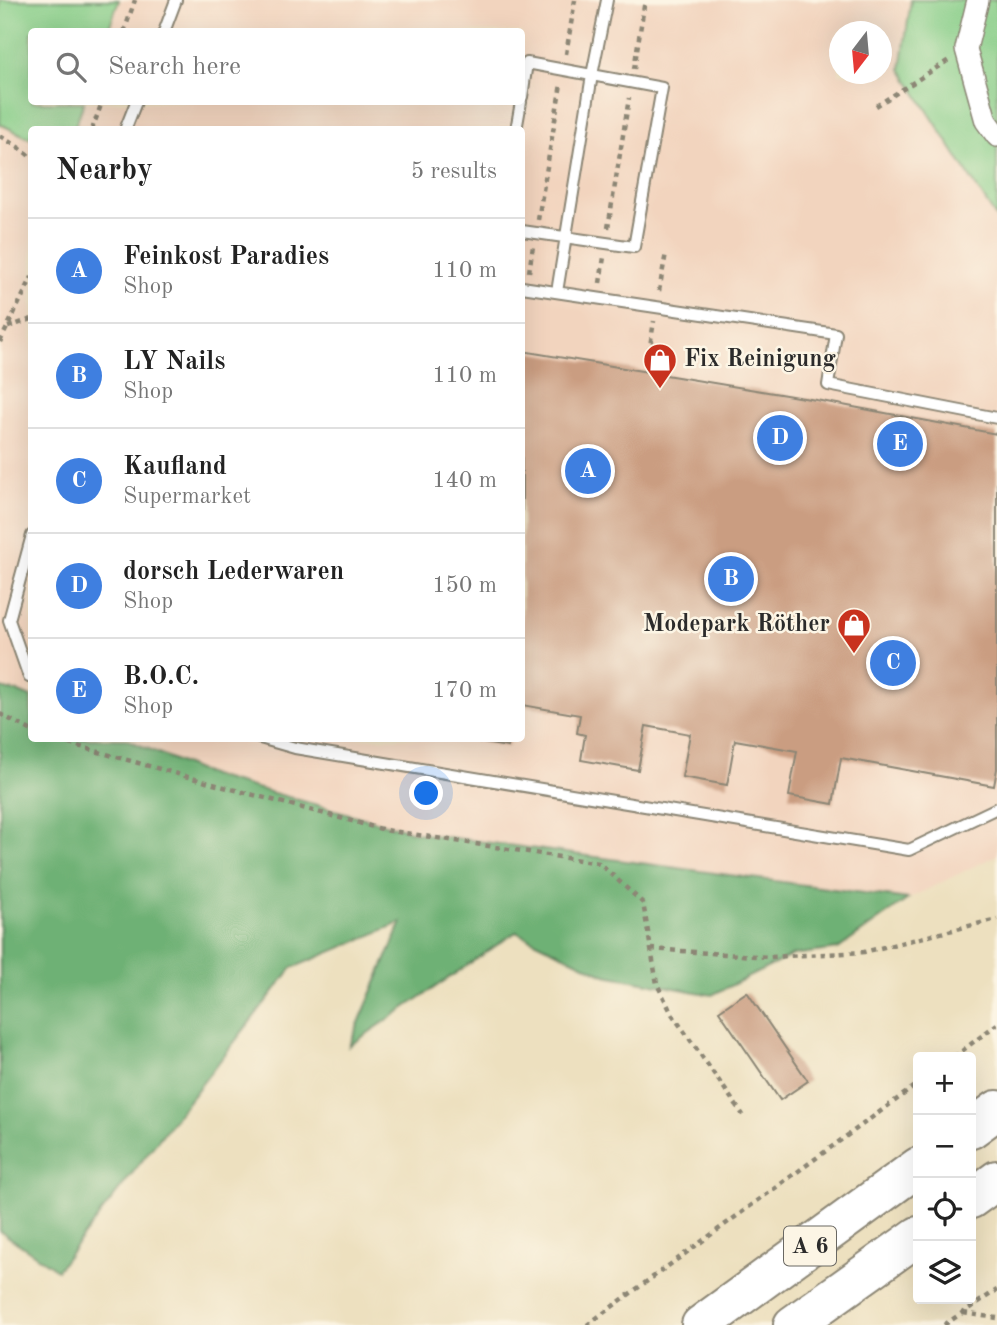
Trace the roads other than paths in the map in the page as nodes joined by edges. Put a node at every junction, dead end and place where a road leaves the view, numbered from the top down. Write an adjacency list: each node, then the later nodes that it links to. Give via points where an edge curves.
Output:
1 (176, 0): 4 (lane)
2 (607, 0): 6 (lane)
3 (978, 0): 11 (street, via 966,49 986,121)
4 (166, 28)
5 (525, 75): 6 (lane, via 527,63)
6 (592, 75): 13 (lane); 13 (lane, via 662,88 634,247)
7 (135, 105): 9 (lane)
8 (520, 105): 10 (lane)
9 (127, 126)
10 (517, 126)
11 (997, 136)
12 (525, 231): 13 (lane)
13 (566, 237): 15 (lane)
14 (525, 287): 15 (lane)
15 (557, 292): 16 (lane, via 836,334 828,385)
16 (997, 418)
17 (28, 550): 18 (lane, via 9,620)
18 (28, 674)
19 (274, 742): 20 (lane, via 909,850)
20 (997, 808)
21 (997, 1110): 22 (highway)
22 (976, 1125)
23 (913, 1171): 27 (highway, A 6)
24 (997, 1180): 25 (highway)
25 (976, 1195)
26 (913, 1240): 28 (highway, A 6)
27 (701, 1325)
28 (793, 1325)

